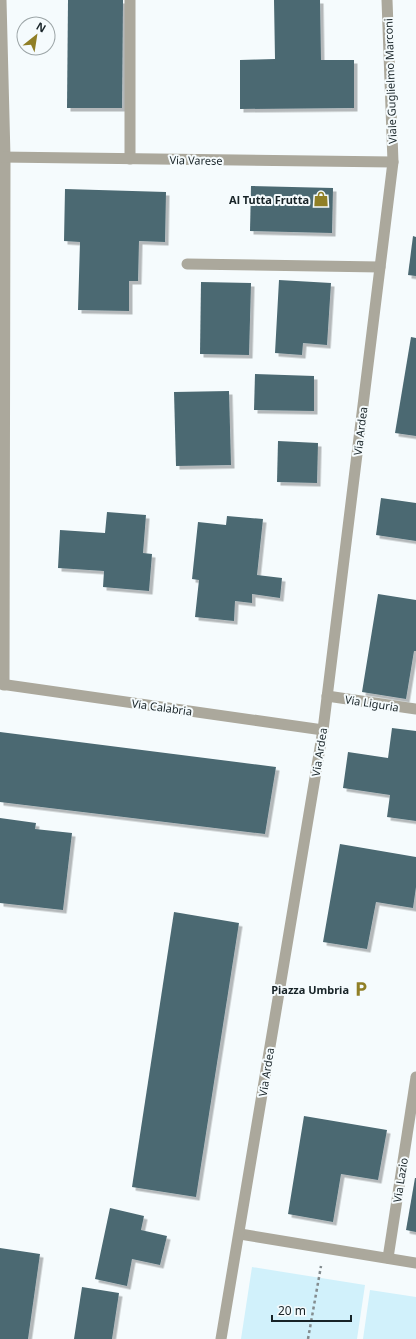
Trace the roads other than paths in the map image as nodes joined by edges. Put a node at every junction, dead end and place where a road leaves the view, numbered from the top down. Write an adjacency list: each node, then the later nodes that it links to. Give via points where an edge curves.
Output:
1 (2, 0): 4 (street)
2 (130, 0): 5 (street)
3 (387, 0): 6 (street, Viale Guglielmo Marconi)
4 (2, 157): 5 (street, Via Varese); 9 (street)
5 (130, 159): 6 (street, Via Varese)
6 (393, 162): 8 (street, Via Ardea)
7 (187, 264): 8 (street)
8 (380, 267): 10 (street, Via Ardea)
9 (2, 685): 12 (street, Via Calabria)
10 (327, 696): 11 (street, Via Liguria); 12 (street, Via Ardea)
11 (416, 709)
12 (323, 730): 14 (street, Via Ardea)
13 (416, 1077): 15 (street, Via Lazio)
14 (240, 1234): 15 (street); 17 (street, Via Ardea)
15 (388, 1258): 16 (street)
16 (416, 1263)
17 (221, 1339)

